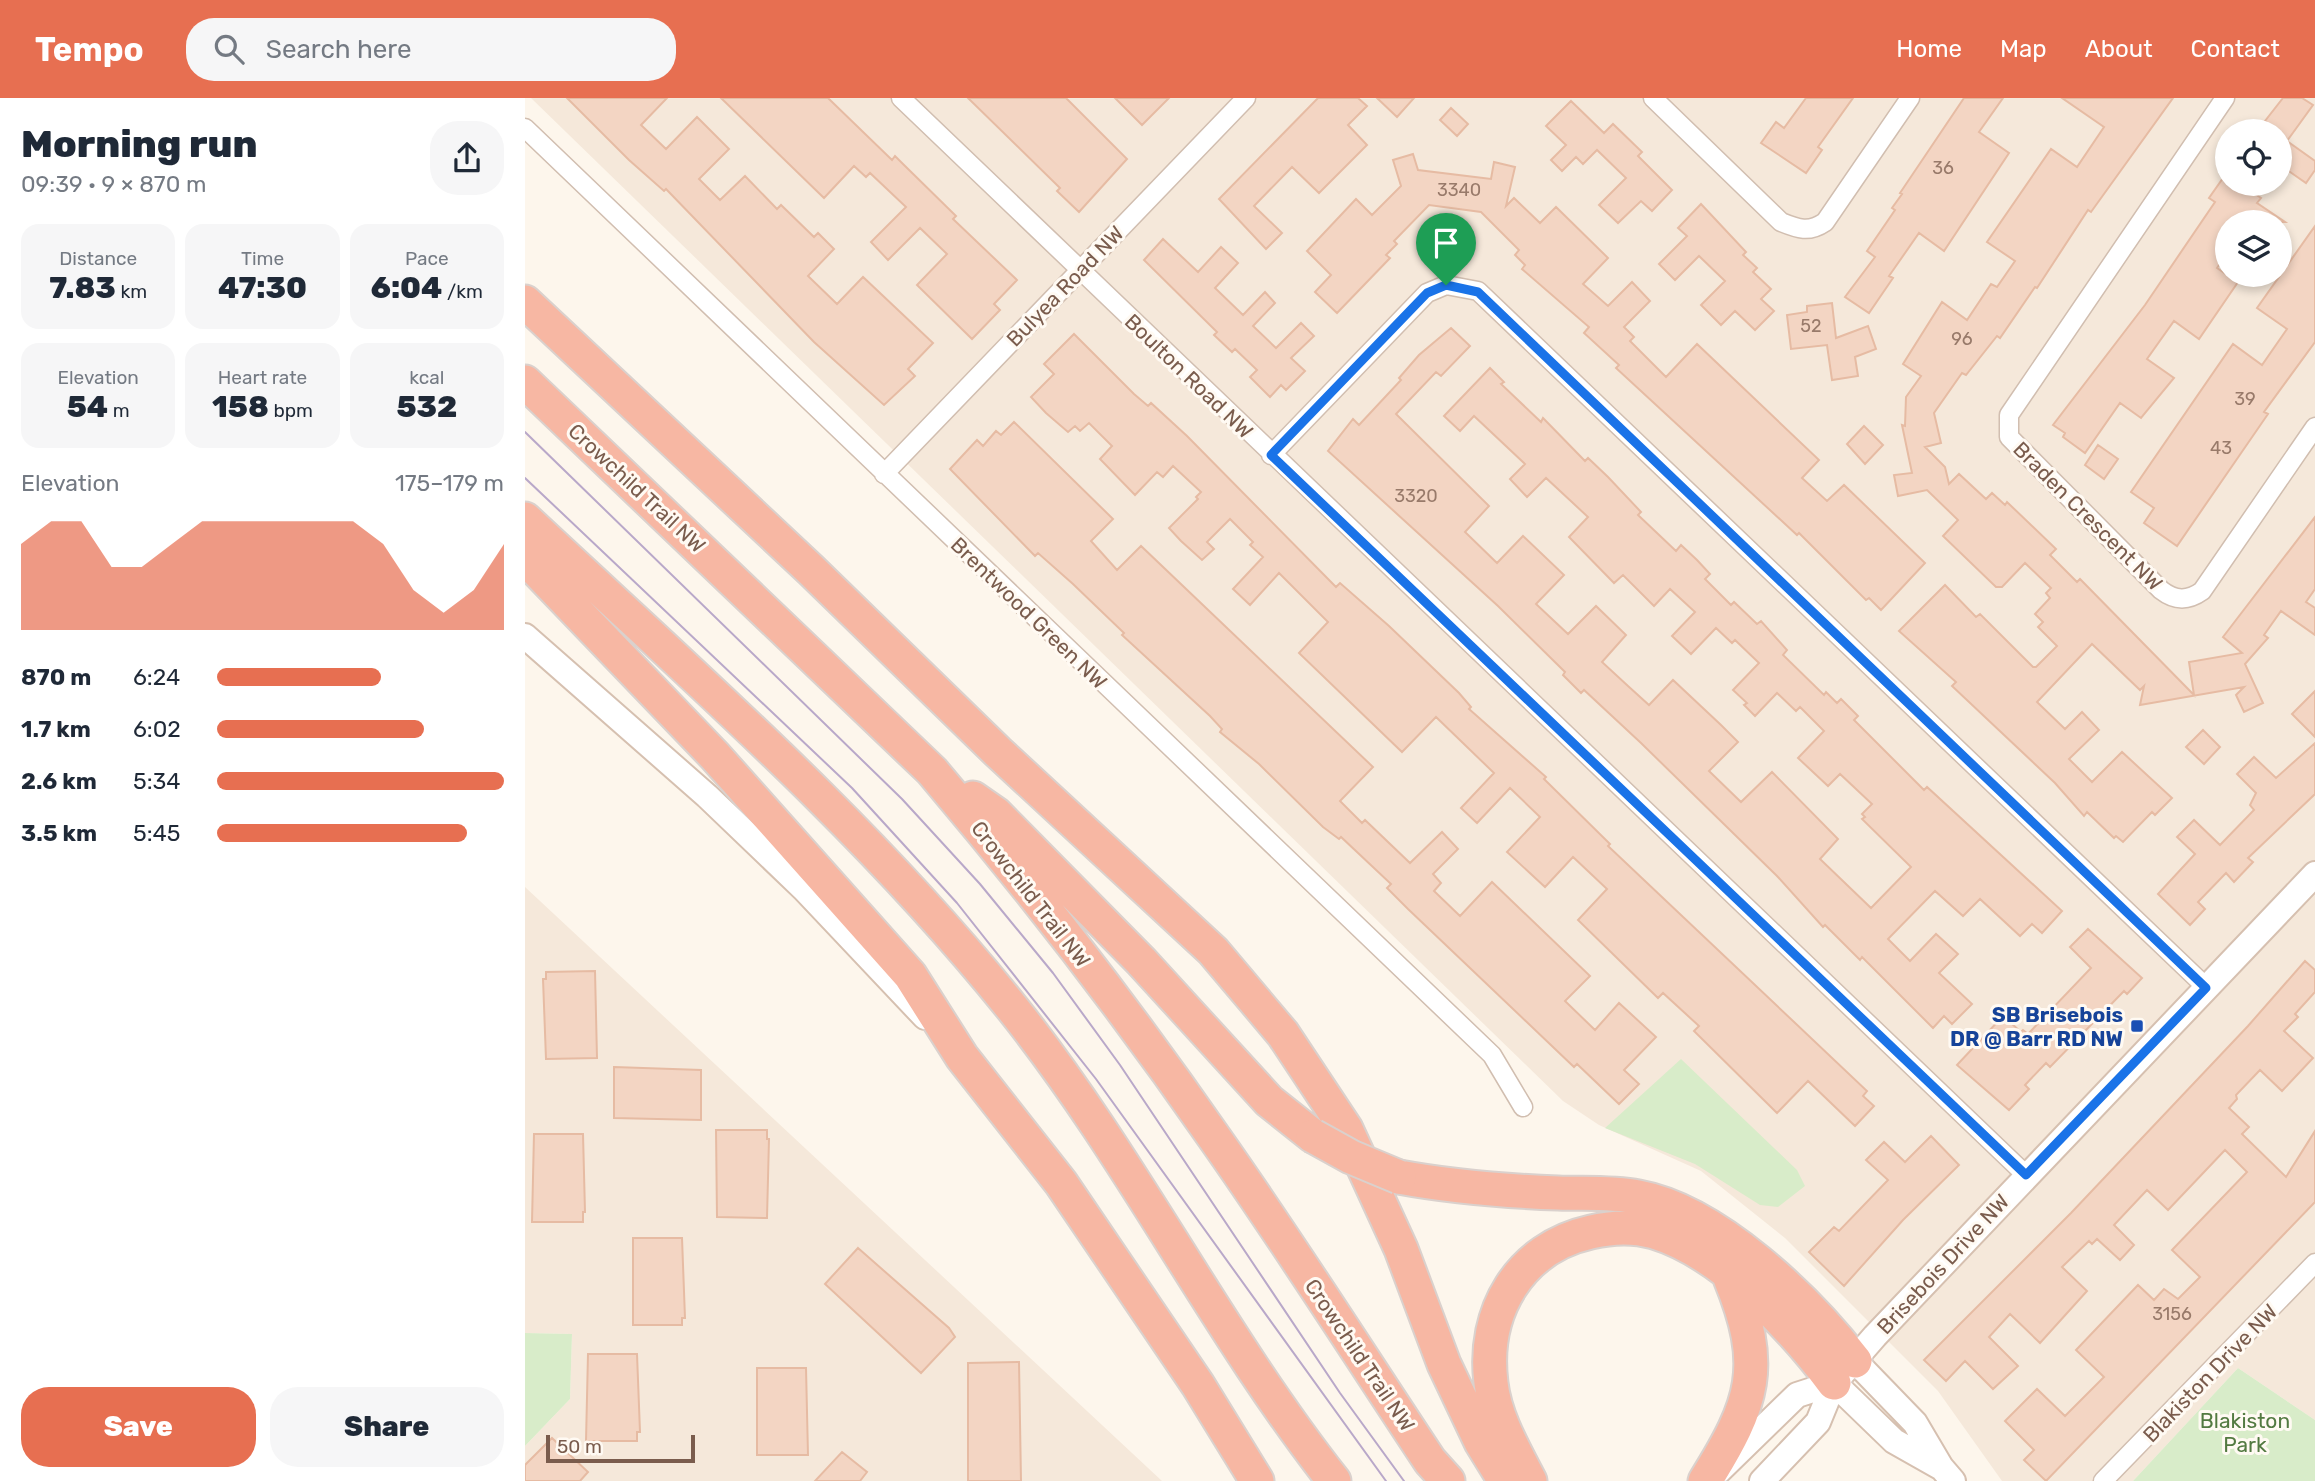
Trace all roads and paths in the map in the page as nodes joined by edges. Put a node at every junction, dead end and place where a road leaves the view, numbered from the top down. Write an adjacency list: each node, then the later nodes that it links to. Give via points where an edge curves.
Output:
1 (901, 98): 7 (street, Boulton Road NW)
2 (1246, 98): 7 (street, Bulyea Road NW)
3 (1653, 98): 4 (street, via 1781,222 1798,229 1815,229 1825,222)
4 (1909, 98)
5 (2225, 98): 10 (street, Braden Crescent NW, via 2010,415 2009,437 2161,590 2182,599 2202,591)
6 (525, 128): 12 (street, Brentwood Green NW)
7 (1080, 270): 11 (street, Boulton Road NW); 12 (street, Bulyea Road NW)
8 (525, 302): 29 (highway, via 1213,951 1283,1034 1346,1129 1401,1249 1444,1364)
9 (525, 382): 16 (highway, Crowchild Trail NW)
10 (2315, 426)
11 (1271, 455): 18 (street, via 1427,293 1446,285 1478,292); 21 (street, Boulton Road NW)
12 (884, 474): 20 (street, Brentwood Green NW, via 1492,1055)
13 (525, 519): 27 (highway, via 917,894 1014,1010 1086,1110 1211,1304)
14 (525, 558): 19 (highway, via 715,756 910,975)
15 (525, 636): 19 (street, via 707,796 794,880)
16 (932, 771): 24 (highway, bridge, via 996,814 1141,961 1269,1101 1313,1136 1399,1177 1459,1189 1638,1197 1683,1211 1727,1238 1814,1312); 28 (highway, Crowchild Trail NW, via 1080,956 1216,1139 1430,1461)
17 (2315, 874): 18 (street, Brisebois Drive NW)
18 (2206, 988): 21 (street, Brisebois Drive NW)
19 (962, 1057): 26 (highway, via 1061,1183)
20 (1523, 1107)
21 (2026, 1175): 24 (street, Brisebois Drive NW)
22 (2315, 1263): 33 (street, Blakiston Drive NW)
23 (1729, 1276): 24 (highway, via 1804,1343); 30 (highway, via 1664,1236 1622,1228 1568,1238 1525,1267 1497,1310 1489,1366 1500,1421); 31 (highway, via 1749,1333 1752,1371 1740,1421)
24 (1845, 1372): 25 (street, via 1915,1423); 31 (street, via 1797,1395); 32 (street, via 1818,1422)
25 (1947, 1474)
26 (1257, 1481)
27 (1334, 1481)
28 (1448, 1481)
29 (1504, 1481)
30 (1530, 1481)
31 (1707, 1481)
32 (1762, 1481)
33 (2103, 1481)

